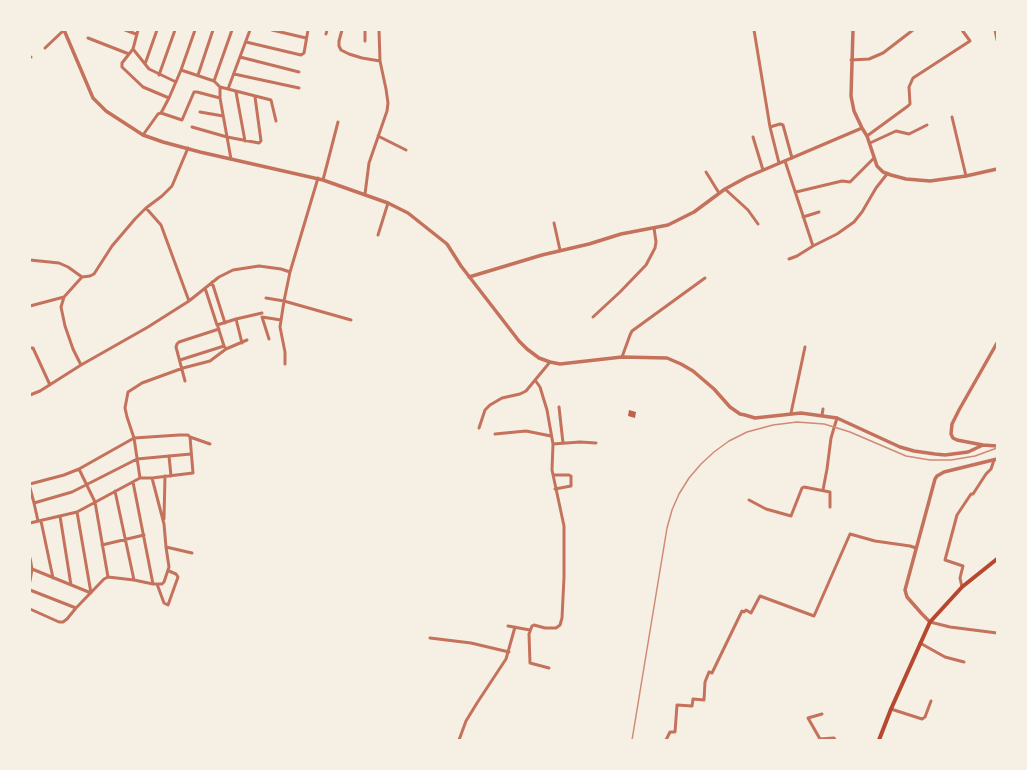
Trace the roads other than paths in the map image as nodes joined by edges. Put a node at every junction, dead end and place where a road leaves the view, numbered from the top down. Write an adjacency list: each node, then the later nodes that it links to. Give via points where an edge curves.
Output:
1 (64, 30): 29 (street); 60 (street, via 93,98 106,111)
2 (125, 30): 22 (street)
3 (138, 30): 22 (street)
4 (157, 30): 35 (street)
5 (175, 30): 39 (street)
6 (195, 30): 36 (street)
7 (213, 30): 40 (street)
8 (232, 30): 41 (street)
9 (250, 30): 28 (street)
10 (272, 30): 21 (street)
11 (308, 30): 25 (street)
12 (327, 30): 23 (street)
13 (342, 30): 34 (street, via 338,41 341,50 358,57)
14 (365, 30): 27 (street)
15 (379, 30): 34 (street)
16 (754, 30): 58 (street)
17 (853, 30): 33 (street)
18 (913, 30): 33 (street, via 883,53)
19 (962, 30): 62 (street, via 970,41 913,78 909,86 910,104)
20 (994, 30): 26 (street)
21 (286, 31): 25 (street)
22 (136, 34): 30 (street)
23 (326, 34)
24 (88, 38): 31 (street)
25 (306, 38): 28 (street, via 302,55)
26 (997, 40)
27 (365, 41)
28 (246, 42): 32 (street)
29 (45, 48)
30 (133, 49): 31 (street); 35 (street)
31 (130, 54): 48 (street, via 122,63 123,68 143,87)
32 (240, 57): 37 (street); 38 (street)
33 (852, 60): 59 (street, via 850,96)
34 (380, 61): 61 (street, via 388,103)
35 (145, 64): 39 (street, via 148,69)
36 (181, 70): 40 (street); 42 (street)
37 (299, 72)
38 (234, 74): 44 (street); 45 (street)
39 (159, 75): 42 (street)
40 (198, 75): 41 (street)
41 (214, 81): 43 (street)
42 (176, 82): 48 (street)
43 (220, 87): 45 (street); 49 (street)
44 (299, 88)
45 (228, 90): 46 (street)
46 (236, 92): 47 (street); 65 (street)
47 (256, 97): 54 (street, via 271,100); 65 (street, via 261,141 258,143)
48 (169, 98): 51 (street)
49 (220, 98): 51 (street, via 195,92 182,120); 52 (street)
50 (200, 112): 52 (street)
51 (161, 113): 60 (street, via 156,115)
52 (223, 116): 63 (street)
53 (952, 117): 78 (street)
54 (276, 121)
55 (338, 122): 80 (street)
56 (927, 125): 66 (street, via 909,134 896,131)
57 (192, 127): 63 (street)
58 (770, 127): 69 (street, via 783,125); 73 (street)
59 (862, 128): 62 (street); 69 (street)
60 (143, 135): 67 (street)
61 (378, 136): 68 (street); 84 (street, via 369,163)
62 (867, 136): 66 (street)
63 (227, 137): 65 (street); 71 (street)
64 (753, 137): 75 (street)
65 (245, 140)
66 (870, 143): 70 (street)
67 (188, 148): 71 (street); 86 (street, via 172,186)
68 (406, 150)
69 (792, 158): 72 (street)
70 (874, 158): 77 (street, via 879,169); 82 (street, via 850,182 842,181)
71 (231, 159): 79 (street)
72 (785, 161): 73 (street); 82 (street)
73 (779, 163): 75 (street)
74 (997, 169): 78 (street)
75 (763, 170): 81 (street)
76 (706, 172): 83 (street)
77 (887, 174): 78 (street, via 922,181); 93 (street, via 854,222)
78 (966, 176)
79 (318, 178): 80 (street); 97 (street)
80 (323, 180): 84 (street)
81 (725, 189): 83 (street); 90 (street, via 748,210)
82 (796, 192): 88 (street)
83 (719, 193): 91 (street, via 684,217 668,225)
84 (364, 194): 85 (street)
85 (388, 203): 92 (street); 99 (street, via 408,213 442,239)
86 (146, 208): 98 (street, via 112,246 94,274); 105 (street, via 161,225)
87 (818, 212): 88 (street)
88 (803, 217): 93 (street)
89 (554, 223): 94 (street)
90 (758, 224)
91 (654, 228): 94 (street); 109 (street, via 655,248 646,265)
92 (378, 235)
93 (813, 246): 95 (street)
94 (560, 250): 99 (street)
95 (789, 258)
96 (30, 260): 98 (street, via 59,264)
97 (290, 272): 101 (street, via 269,267 248,267 233,270); 106 (street)
98 (82, 277): 103 (street)
99 (469, 277): 124 (street, via 519,342 534,355)
100 (705, 278): 122 (street, via 631,333)
101 (212, 282): 102 (street); 113 (street)
102 (205, 288): 105 (street); 114 (street)
103 (64, 297): 107 (street); 126 (street, via 62,311 73,349)
104 (266, 298): 106 (street)
105 (189, 301): 126 (street)
106 (284, 301): 111 (street); 112 (street)
107 (30, 306)
108 (262, 312): 110 (street)
109 (593, 317)
110 (236, 318): 113 (street); 117 (street)
111 (281, 320): 115 (street, via 262,317); 125 (street)
112 (351, 320)
113 (225, 323): 114 (street)
114 (218, 327): 119 (street); 123 (street, via 179,342 176,347)
115 (268, 339)
116 (247, 340): 117 (street)
117 (242, 343): 119 (street)
118 (997, 343): 147 (street, via 969,391 951,430 952,436 957,440)
119 (225, 347): 123 (street); 127 (street, via 210,361)
120 (805, 347): 134 (street)
121 (30, 348): 130 (street, via 33,348)
122 (622, 357): 124 (street, via 560,364); 134 (street, via 660,357 687,367 706,381 740,414 755,418)
123 (180, 360): 127 (street)
124 (550, 362): 128 (street)
125 (285, 364)
126 (81, 365): 130 (street)
127 (183, 368): 129 (street); 140 (street, via 142,383 128,392 125,408)
128 (535, 380): 137 (street, via 524,393 502,398 490,405 485,410); 139 (street, via 540,387 547,410)
129 (185, 381)
130 (50, 385): 131 (street)
131 (30, 395)
132 (559, 407): 142 (street)
133 (823, 409): 135 (street)
134 (790, 413): 135 (street)
135 (822, 415): 136 (street)
136 (836, 418): 147 (street, via 914,451 945,455 968,452); 163 (street)
137 (479, 428)
138 (495, 434): 139 (street, via 526,431)
139 (551, 436): 145 (street)
140 (134, 438): 141 (street, via 185,434); 150 (street); 152 (street)
141 (190, 438): 144 (street); 148 (street)
142 (562, 443): 143 (street); 145 (street)
143 (596, 443)
144 (210, 444)
145 (553, 444): 153 (street)
146 (997, 444): 147 (street)
147 (983, 445)
148 (191, 454): 149 (street); 155 (street, via 193,473)
149 (170, 456): 150 (street); 155 (street)
150 (137, 459): 156 (street); 160 (street)
151 (995, 459): 178 (street, via 937,476); 190 (street, via 991,469 957,515 945,560 963,566 960,578)
152 (79, 469): 159 (street); 160 (street)
153 (553, 475): 162 (street); 162 (street, via 571,476 572,486)
154 (165, 476): 155 (street); 157 (street); 173 (street)
155 (171, 476)
156 (140, 478): 157 (street); 158 (street)
157 (152, 478): 173 (street)
158 (134, 482): 164 (street); 174 (street)
159 (30, 484)
160 (87, 485): 166 (street); 167 (street)
161 (30, 488): 167 (street)
162 (555, 489): 198 (street, via 564,526 562,618 556,628 534,625)
163 (823, 490): 165 (street, via 802,487 791,516 766,509); 168 (street, via 831,492)
164 (115, 491): 166 (street); 175 (street)
165 (749, 500)
166 (95, 502): 169 (street); 176 (street)
167 (34, 503): 171 (street)
168 (830, 507)
169 (77, 512): 170 (street); 192 (street)
170 (60, 516): 171 (street); 189 (street)
171 (39, 521): 172 (street); 185 (street)
172 (30, 523)
173 (164, 524): 177 (street)
174 (144, 535): 175 (street); 188 (street)
175 (126, 540): 176 (street); 186 (street)
176 (102, 546): 184 (street)
177 (166, 547): 179 (street); 183 (street)
178 (916, 548): 195 (street, via 905,594); 210 (street, via 850,534 814,616 760,596 751,613 742,611 712,673 709,672 705,682 704,700 693,700 692,706 677,705 675,732 670,732)
179 (192, 553)
180 (30, 558): 182 (street)
181 (997, 559): 190 (main road)
182 (32, 569): 185 (street); 187 (street)
183 (169, 571): 188 (street, via 163,583); 188 (street, via 178,578 168,605 164,603)
184 (108, 577): 186 (street); 192 (street)
185 (53, 578): 189 (street)
186 (134, 580): 188 (street)
187 (30, 581)
188 (155, 584)
189 (71, 585): 192 (street)
190 (962, 587): 195 (main road)
191 (30, 590): 193 (street)
192 (90, 593): 193 (street)
193 (76, 608): 194 (street, via 63,622)
194 (30, 609)
195 (930, 622): 199 (street); 201 (main road)
196 (508, 626): 197 (street)
197 (515, 627): 198 (street); 202 (street)
198 (530, 630): 204 (street, via 530,662)
199 (997, 633)
200 (430, 638): 202 (street, via 471,643)
201 (920, 643): 203 (street, via 945,657); 206 (main road)
202 (509, 652): 209 (street, via 476,703)
203 (964, 662)
204 (549, 668)
205 (931, 701): 206 (street, via 922,719)
206 (891, 709): 212 (main road)
207 (822, 714): 208 (street, via 808,718)
208 (820, 739): 211 (street)
209 (458, 740)
210 (666, 740)
211 (835, 740)
212 (879, 740)

